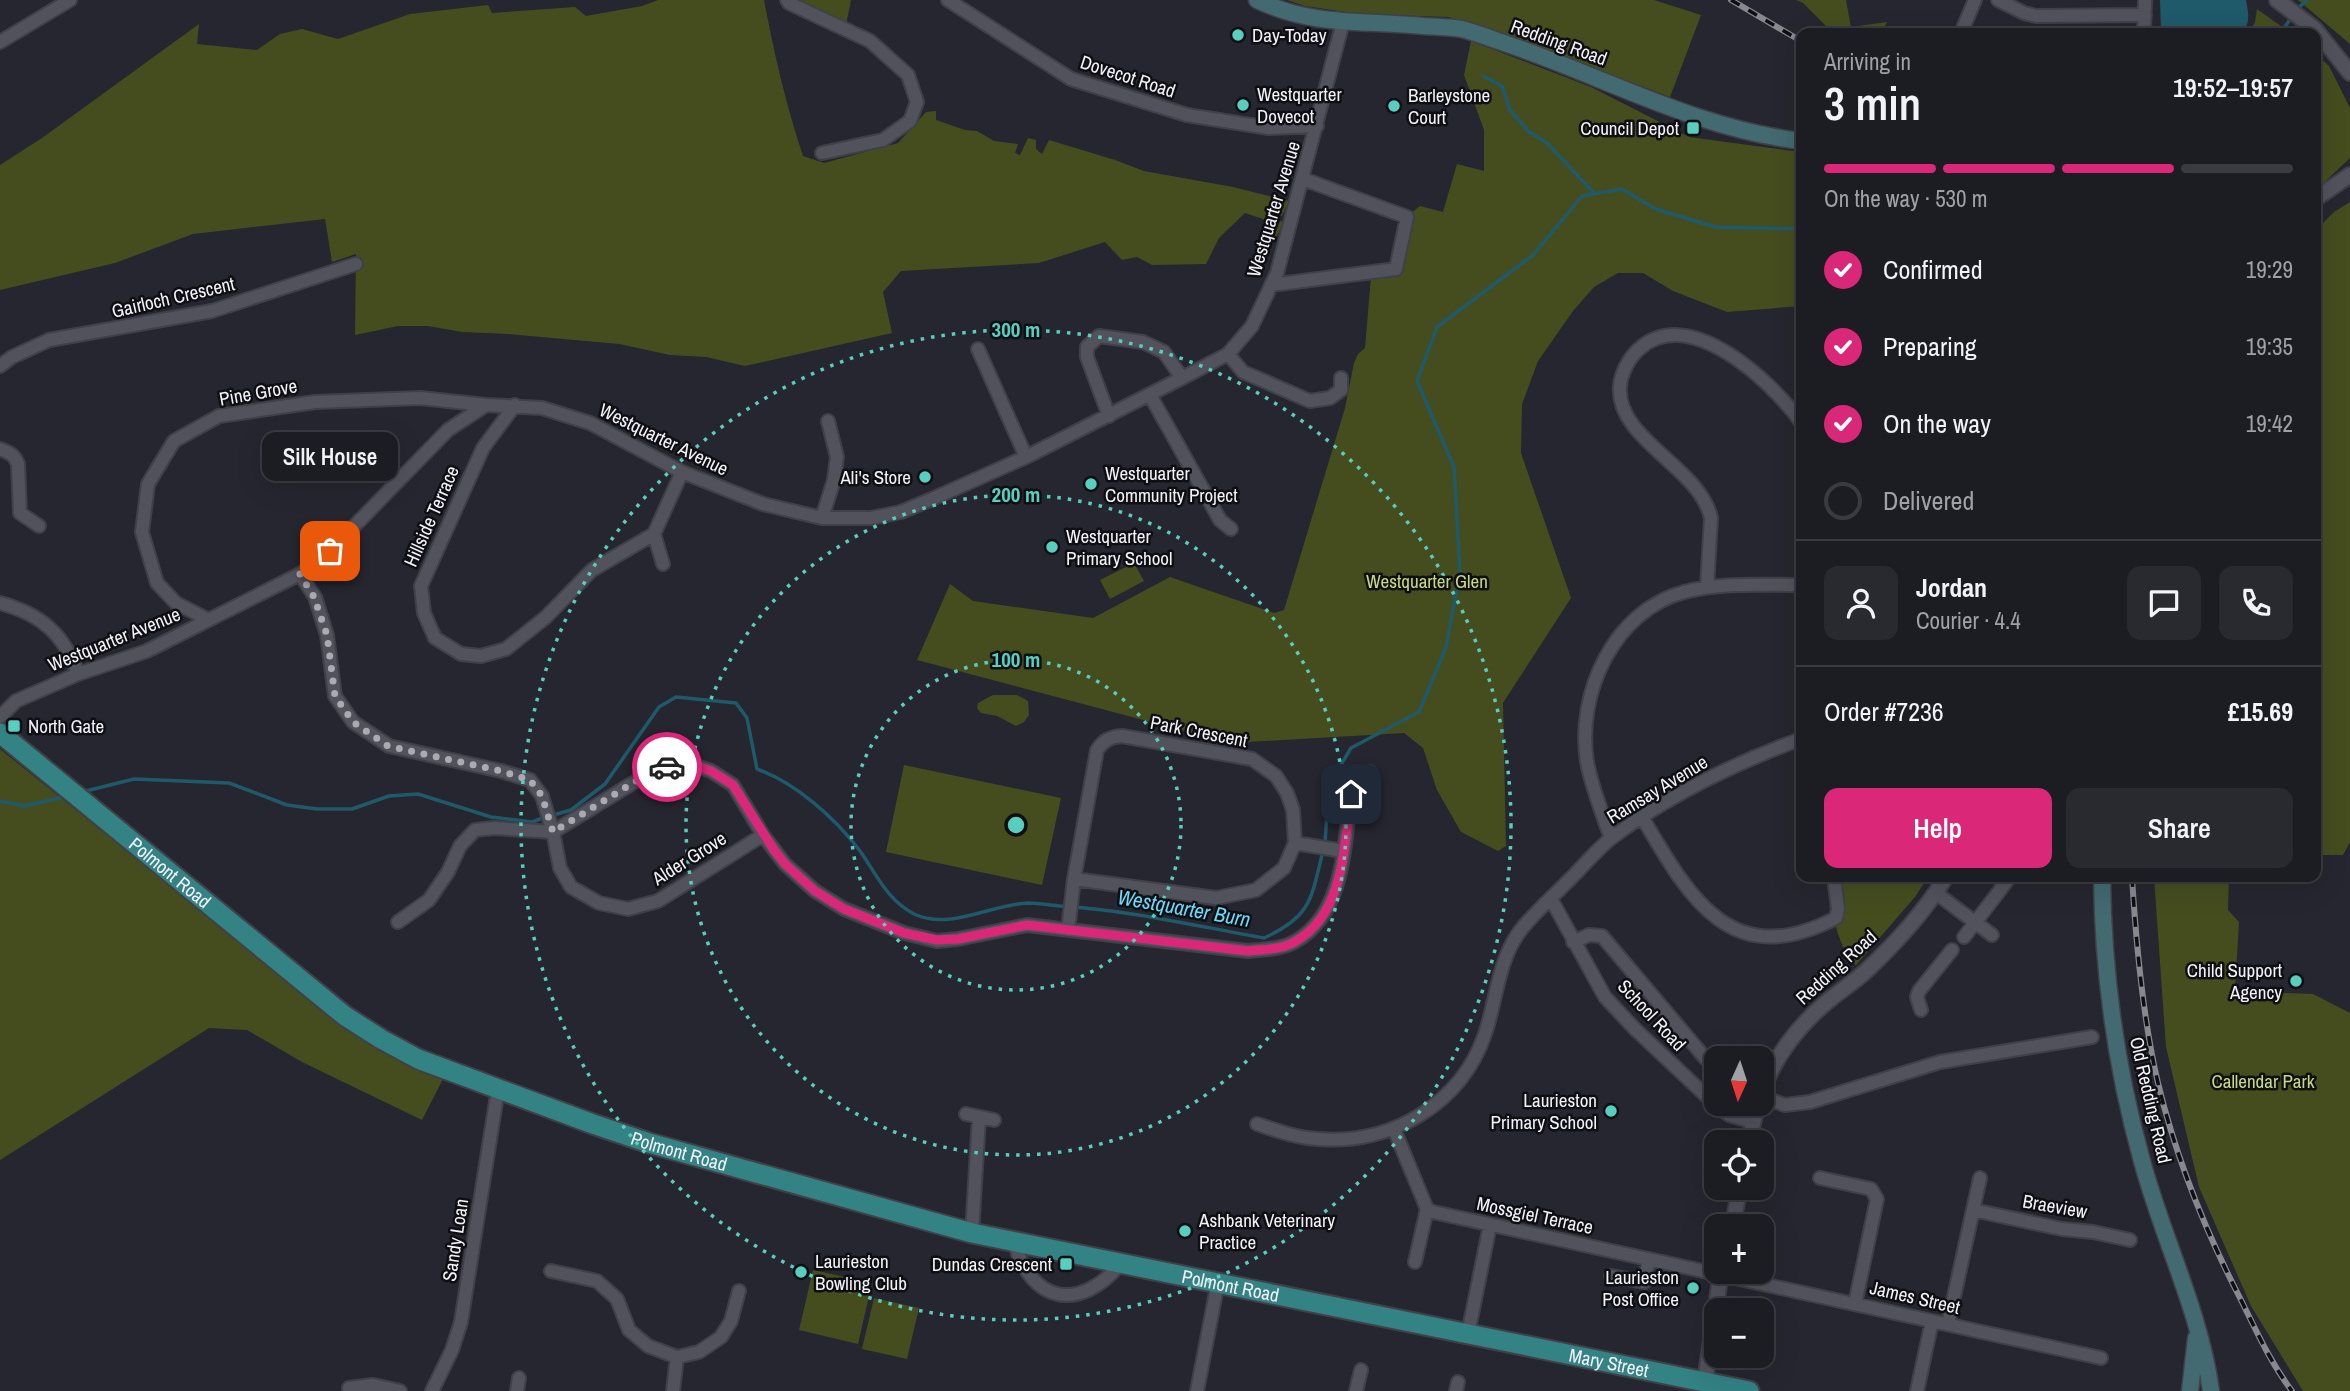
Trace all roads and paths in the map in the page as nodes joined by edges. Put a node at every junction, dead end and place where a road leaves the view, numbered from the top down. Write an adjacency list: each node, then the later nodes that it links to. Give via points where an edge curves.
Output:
1 (70, 0): 15 (street)
2 (787, 0): 19 (street, via 870,41 908,75 917,102 910,121 883,140)
3 (948, 0): 17 (street, Dovecot Road, via 1070,79 1187,114 1269,128)
4 (1257, 0): 10 (main road, Redding Road, via 1302,17)
5 (1975, 0): 11 (street)
6 (1998, 0): 9 (street, via 2036,16)
7 (2145, 0): 9 (street)
8 (2282, 4): 13 (street)
9 (2145, 15): 12 (street)
10 (1343, 22): 17 (street, Westquarter Avenue); 18 (main road, Redding Road, via 1461,29 1550,58 1682,113)
11 (1963, 28)
12 (2144, 28)
13 (2314, 28)
14 (2321, 37): 16 (street)
15 (0, 42)
16 (2350, 73)
17 (1317, 126): 21 (street, Westquarter Avenue)
18 (1796, 140)
19 (822, 153)
20 (2350, 175): 22 (street)
21 (1303, 179): 24 (street, Westquarter Avenue); 24 (street, via 1407,217 1396,270)
22 (2321, 195)
23 (356, 264): 27 (street, Gairloch Crescent, via 212,311 49,340)
24 (1271, 285): 26 (street, Westquarter Avenue, via 1252,326)
25 (978, 349): 37 (street)
26 (1228, 354): 28 (street, Westquarter Avenue); 29 (street, via 1243,372 1310,401 1330,398 1341,390)
27 (0, 366)
28 (1182, 378): 30 (street, Westquarter Avenue); 34 (street, via 1164,352 1143,342 1099,337 1087,347 1087,357)
29 (1341, 378)
30 (1150, 395): 34 (street, Westquarter Avenue); 41 (street, via 1220,520)
31 (486, 405): 32 (street, Westquarter Avenue); 44 (street, Westquarter Avenue, via 448,430 330,551); 48 (street, Pine Grove, via 420,398 315,402 219,416 174,441 148,484 142,533 157,583 176,603)
32 (515, 405): 38 (street, Westquarter Avenue, via 542,408 590,424); 42 (street, Hillside Terrace, via 483,448 421,586 424,613 435,638 461,654 481,656 506,649 592,570)
33 (1796, 410): 46 (street, via 1743,363 1690,337 1675,335 1645,343 1627,363 1620,386 1624,410 1709,509)
34 (1109, 416): 37 (street, Westquarter Avenue)
35 (828, 421): 39 (street, via 837,457)
36 (0, 450): 40 (street, via 10,453 18,464 20,513)
37 (1026, 457): 39 (street, Westquarter Avenue, via 894,514)
38 (682, 472): 39 (street, Westquarter Avenue, via 763,505); 42 (street)
39 (822, 518)
40 (39, 526)
41 (1231, 529)
42 (654, 534): 43 (street)
43 (663, 564)
44 (300, 574): 48 (street, Westquarter Avenue); 55 (street, via 327,635 335,696 353,722 388,746 530,780 542,796)
45 (1796, 585): 46 (street)
46 (1707, 587): 57 (street, via 1682,592 1639,615 1618,638 1591,691 1587,760)
47 (0, 603): 49 (street, via 53,628 71,652)
48 (209, 620): 49 (street, Westquarter Avenue, via 147,651)
49 (78, 674): 50 (street, Westquarter Avenue, via 16,701)
50 (0, 717)
51 (0, 733): 78 (main road, Polmont Road, via 345,1016 418,1059)
52 (1796, 741): 54 (street, Ramsay Avenue, via 1751,757)
53 (1370, 772): 59 (street, via 1351,794)
54 (1642, 817): 57 (street, Ramsay Avenue); 61 (street, via 1674,872 1709,913 1729,928 1781,938 1811,931 1836,918)
55 (553, 832): 56 (street, via 654,770 688,763 733,785); 56 (street, Alder Grove, via 560,868 571,887 599,903 628,909 658,901); 67 (street, via 475,830 460,846 429,900)
56 (763, 835): 69 (street, via 785,864 815,891 844,909 904,933 937,940 1027,925)
57 (1611, 838): 66 (street, Ramsay Avenue)
58 (1295, 843): 59 (street); 60 (street, via 1284,868 1256,890 1216,898); 60 (street, Park Crescent, via 1287,793 1276,776 1252,760 1112,737 1097,750)
59 (1336, 850): 69 (street, via 1334,894 1326,912 1295,942 1277,948 1248,951)
60 (1074, 879): 69 (street, Park Crescent)
61 (1835, 882)
62 (1943, 882): 65 (street, Redding Road)
63 (2006, 882): 68 (street)
64 (2102, 882): 107 (main road, Old Redding Road, via 2106,972 2125,1090 2142,1163)
65 (1936, 893): 68 (street); 77 (street, Redding Road, via 1865,972 1800,1028)
66 (1550, 899): 72 (street, School Road); 84 (street, Ramsay Avenue, via 1522,928 1510,949 1485,1034 1467,1070 1439,1102)
67 (398, 922)
68 (1976, 923): 70 (street); 71 (street)
69 (1068, 930)
70 (1992, 935)
71 (1964, 937)
72 (1573, 942): 76 (street, School Road, via 1589,935 1602,936); 82 (street, School Road, via 1605,996 1634,1029 1718,1107)
73 (1952, 950): 74 (street, via 1919,991)
74 (1921, 1010)
75 (2092, 1037): 79 (street, via 1940,1062 1810,1102 1785,1105)
76 (1704, 1057)
77 (1774, 1067)
78 (499, 1089): 91 (main road, Polmont Road, via 649,1143); 115 (street, Sandy Loan, via 461,1322)
79 (1774, 1100)
80 (1755, 1116): 82 (street)
81 (994, 1120): 91 (street, via 972,1116)
82 (1753, 1122): 85 (street)
83 (1257, 1124): 84 (street, Ramsay Avenue, via 1320,1140)
84 (1394, 1129): 88 (street)
85 (1751, 1130)
86 (1821, 1178): 104 (street, via 1871,1189 1877,1199)
87 (1980, 1178): 89 (street)
88 (1427, 1209): 90 (street, Mossgiel Terrace); 95 (street)
89 (1973, 1210): 92 (street, Braeview); 106 (street)
90 (1490, 1225): 94 (street, Mossgiel Terrace); 108 (street)
91 (972, 1233): 93 (main road, Polmont Road)
92 (2130, 1240)
93 (1014, 1241): 96 (main road, Polmont Road); 96 (street, via 1031,1279 1058,1294 1090,1289)
94 (1649, 1259): 97 (street, Mossgiel Terrace); 99 (street, via 1644,1282)
95 (1415, 1262)
96 (1121, 1263): 100 (main road, Polmont Road)
97 (1704, 1270)
98 (551, 1271): 109 (street, via 597,1281 617,1299 629,1330 648,1346)
99 (1611, 1276)
100 (1218, 1282): 108 (main road, Polmont Road); 117 (street)
101 (1719, 1284): 112 (street)
102 (1766, 1284): 104 (street, James Street)
103 (739, 1291): 109 (street, via 721,1337 699,1352)
104 (1855, 1304): 105 (street, James Street)
105 (1932, 1321): 106 (street, James Street); 120 (street)
106 (1948, 1324): 110 (street, James Street)
107 (2197, 1324): 121 (main road, Old Redding Road); 122 (main road, Old Redding Road)
108 (1469, 1328): 112 (main road, Mary Street)
109 (677, 1357): 116 (street)
110 (2101, 1358)
111 (1361, 1370): 118 (street)
112 (1704, 1386): 119 (main road, Mary Street)
113 (349, 1388): 114 (street, via 373,1385)
114 (400, 1391)
115 (432, 1391)
116 (673, 1391)
117 (1197, 1391)
118 (1356, 1391)
119 (1749, 1391)
120 (1917, 1391)
121 (2190, 1391)
122 (2211, 1391)

